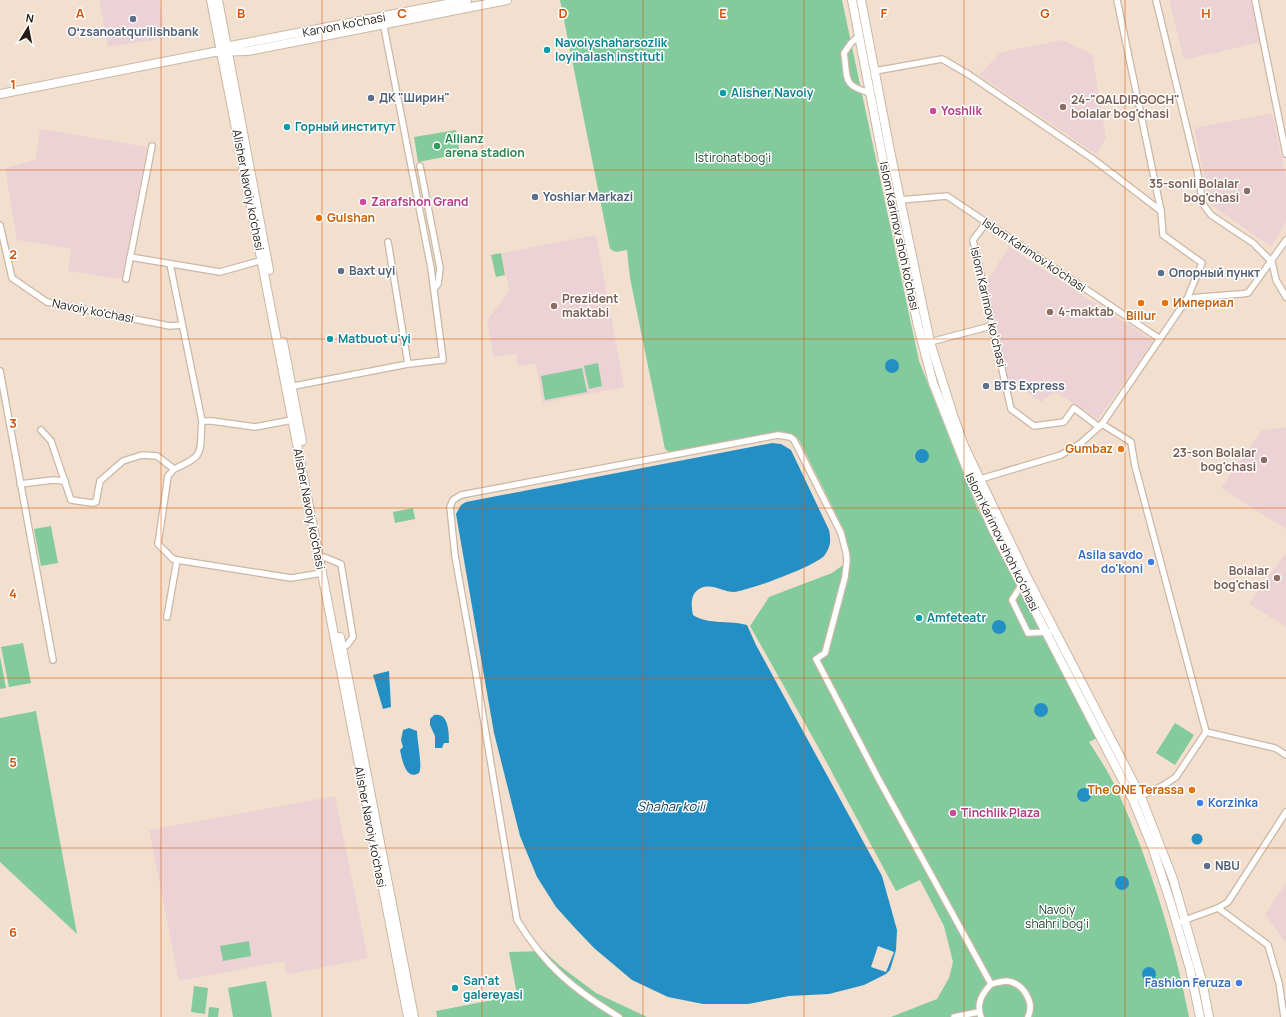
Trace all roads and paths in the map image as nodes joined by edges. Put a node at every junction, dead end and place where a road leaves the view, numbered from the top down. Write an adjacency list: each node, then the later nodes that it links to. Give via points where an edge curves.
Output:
1 (211, 0): 14 (main road, Alisher Navoiy ko'chasi)
2 (218, 0): 14 (main road, Alisher Navoiy ko'chasi)
3 (467, 0): 10 (main road, Karvon ko'chasi)
4 (507, 0): 10 (main road)
5 (852, 0): 13 (main road, Islom Karimov shoh ko'chasi)
6 (862, 0): 12 (main road, Islom Karimov shoh ko'chasi)
7 (1117, 0): 22 (street)
8 (1156, 0): 29 (street, via 1203,204 1211,215 1253,243)
9 (1255, 0): 19 (street)
10 (447, 5): 11 (main road, Karvon ko'chasi)
11 (383, 21): 14 (main road, Karvon ko'chasi); 32 (street)
12 (867, 31): 13 (street); 15 (main road, Islom Karimov shoh ko'chasi)
13 (859, 36): 16 (main road, Islom Karimov shoh ko'chasi); 16 (street, via 851,42 844,53 848,83 853,88)
14 (222, 50): 17 (main road, Karvon ko'chasi); 28 (main road, Alisher Navoiy ko'chasi)
15 (875, 71): 21 (main road, Islom Karimov shoh ko'chasi); 22 (street, via 942,58 1093,159)
16 (870, 93): 47 (main road, Islom Karimov shoh ko'chasi, via 924,356 945,416)
17 (0, 94)
18 (152, 146): 27 (street)
19 (1286, 154)
20 (420, 166): 32 (street, via 440,268 438,284)
21 (900, 200): 23 (street, Islom Karimov ko'chasi, via 947,196); 38 (main road, Islom Karimov shoh ko'chasi)
22 (1161, 211): 34 (street, via 1163,235 1202,263)
23 (986, 223): 36 (street, Islom Karimov ko‘chasi, via 973,240); 37 (street, Islom Karimov ko'chasi)
24 (0, 225): 35 (street, Navoiy ko'chasi, via 12,278 46,302 170,326)
25 (388, 242): 39 (street)
26 (1285, 244): 29 (street)
27 (130, 258): 30 (street); 31 (street)
28 (264, 260): 30 (street, via 220,272); 41 (main road, Alisher Navoiy ko'chasi)
29 (1272, 262): 33 (street, via 1276,280); 34 (street, via 1248,293)
30 (170, 264): 35 (street)
31 (126, 279)
32 (434, 289): 39 (street, via 443,360)
33 (1286, 297)
34 (1187, 299): 37 (street)
35 (182, 326): 43 (street)
36 (991, 326): 38 (street); 44 (street, Islom Karimov ko‘chasi, via 1011,408 1034,426 1064,422 1074,408)
37 (1160, 339): 44 (street)
38 (930, 342): 47 (main road, Islom Karimov shoh ko'chasi)
39 (408, 364): 41 (street)
40 (0, 371): 49 (street)
41 (289, 388): 42 (main road, Alisher Navoiy ko'chasi); 51 (main road, Alisher Navoiy ko'chasi)
42 (292, 420): 43 (street, via 255,427); 51 (main road, Alisher Navoiy ko'chasi)
43 (202, 421): 46 (street, via 199,454 194,460)
44 (1101, 425): 47 (street, via 1081,444 1061,455); 59 (street, via 1131,442)
45 (41, 430): 48 (street, via 51,441)
46 (174, 469): 48 (street, via 156,456 142,455 123,461 100,481 96,502 92,503 71,500); 50 (street, via 168,476 158,544)
47 (976, 480): 52 (main road, Islom Karimov shoh ko'chasi)
48 (65, 482): 49 (street, via 53,480)
49 (20, 484): 57 (street)
50 (177, 560): 51 (street, via 291,578); 53 (street)
51 (323, 565): 56 (main road, Alisher Navoiy ko'chasi); 56 (street, via 341,564 353,637 347,645); 58 (main road, Alisher Navoiy ko'chasi)
52 (1025, 580): 54 (main road, Islom Karimov shoh ko'chasi); 55 (main road, Islom Karimov shoh ko'chasi); 55 (street, via 1012,600 1028,633)
53 (167, 617)
54 (1055, 631): 55 (street); 61 (main road, Islom Karimov shoh ko'chasi)
55 (1046, 632): 61 (main road, Islom Karimov shoh ko'chasi)
56 (342, 646): 58 (main road, Alisher Navoiy ko'chasi)
57 (53, 660)
58 (346, 682): 65 (main road, Alisher Navoiy ko'chasi)
59 (1206, 732): 60 (street, via 1275,748); 61 (street, via 1176,777)
60 (1286, 755)
61 (1137, 798): 64 (main road, Islom Karimov shoh ko'chasi, via 1173,879)
62 (1286, 812): 63 (street, via 1228,902)
63 (1218, 908): 64 (street); 75 (street, via 1268,945)
64 (1181, 921): 73 (main road, Islom Karimov shoh ko'chasi); 74 (main road, Islom Karimov shoh ko'chasi, via 1202,981)
65 (400, 960): 68 (main road, Alisher Navoiy ko'chasi); 69 (main road, Alisher Navoiy ko'chasi)
66 (991, 984): 67 (street, via 981,996); 70 (street, via 816,659 825,653 844,577 846,552 841,532 794,440 778,435 461,495 453,500 450,507 455,556 516,920 549,965 574,988); 72 (street, via 1007,981 1025,991 1029,1001)
67 (980, 1014): 71 (street)
68 (408, 1017)
69 (414, 1017)
70 (619, 1017)
71 (954, 1017)
72 (1028, 1017)
73 (1200, 1017)
74 (1209, 1017)
75 (1284, 1017)

